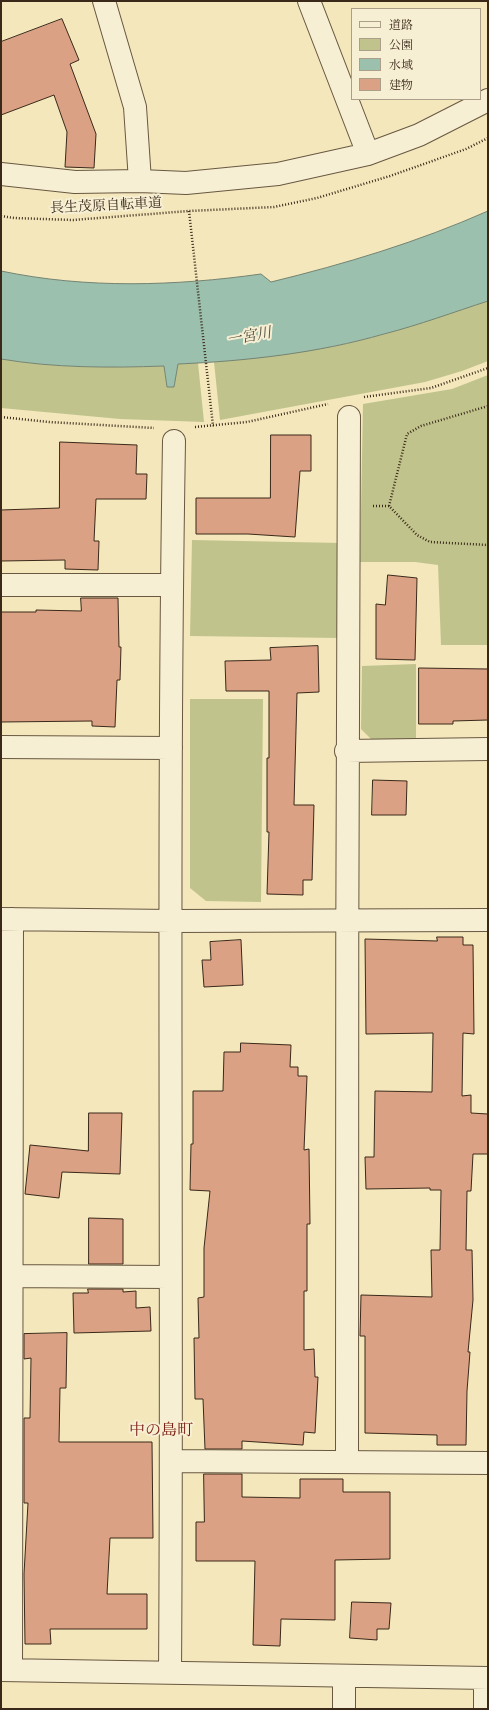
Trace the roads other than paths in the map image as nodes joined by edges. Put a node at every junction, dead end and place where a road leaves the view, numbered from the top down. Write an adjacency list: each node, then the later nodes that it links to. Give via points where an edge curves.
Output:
1 (104, 1): 6 (street, via 134,107)
2 (309, 1): 4 (street)
3 (488, 100): 4 (street, via 419,135)
4 (368, 154): 6 (street, via 278,174 186,183)
5 (1, 174): 6 (street, via 75,182)
6 (140, 181)
7 (349, 417): 14 (street)
8 (174, 441): 10 (street)
9 (1, 585): 10 (street)
10 (171, 585): 12 (street)
11 (1, 747): 12 (street)
12 (171, 748): 18 (street)
13 (488, 750): 14 (street)
14 (346, 751): 16 (street)
15 (7, 919): 18 (street); 19 (street)
16 (348, 920): 17 (street); 18 (street); 22 (street)
17 (488, 920)
18 (171, 921): 20 (street)
19 (6, 1276): 20 (street); 24 (street)
20 (170, 1277): 21 (street)
21 (172, 1461): 22 (street); 25 (street)
22 (346, 1462): 23 (street)
23 (488, 1463)
24 (6, 1670): 25 (street)
25 (170, 1672): 26 (street)
26 (344, 1676): 27 (street); 28 (street)
27 (487, 1678): 29 (street)
28 (344, 1709)
29 (485, 1709)

